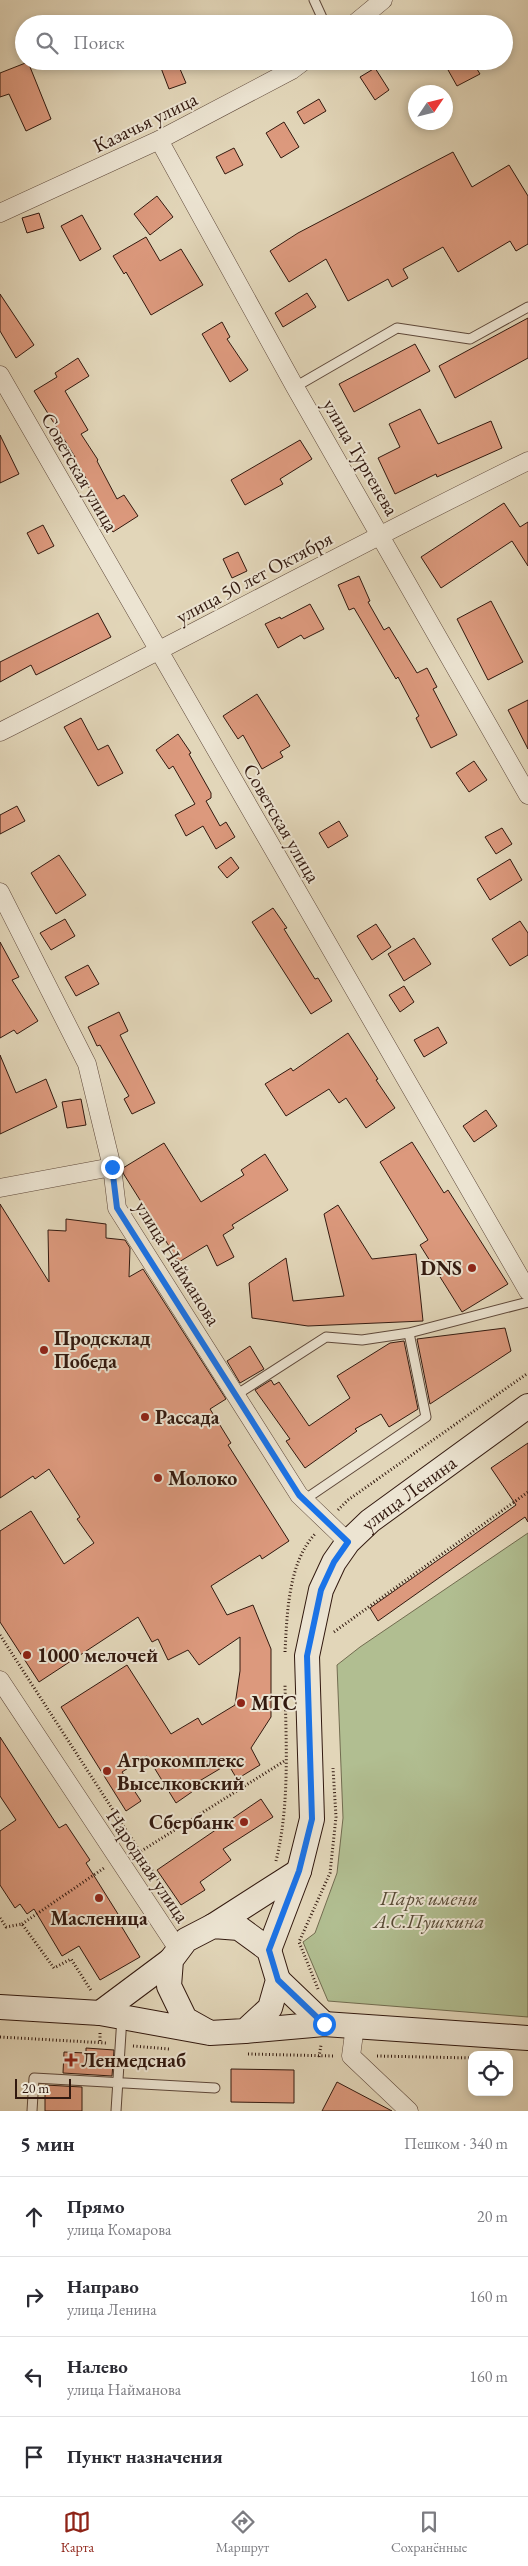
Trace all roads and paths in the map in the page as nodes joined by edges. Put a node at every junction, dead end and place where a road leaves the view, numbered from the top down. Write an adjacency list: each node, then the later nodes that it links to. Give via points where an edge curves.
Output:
1 (314, 0): 3 (lane)
2 (384, 0): 4 (street)
3 (321, 15)
4 (365, 15)
5 (292, 70): 6 (street, Казачья улица)
6 (159, 140): 7 (street, Казачья улица); 10 (street, улица Тургенева)
7 (0, 213)
8 (528, 307): 10 (lane, via 470,339 398,328)
9 (0, 375): 13 (street, Советская улица)
10 (295, 387): 12 (street, улица Тургенева)
11 (528, 460): 12 (street, улица 50 лет Октября)
12 (380, 533): 13 (street, улица 50 лет Октября); 15 (street, улица Тургенева)
13 (159, 652): 14 (street, улица 50 лет Октября); 19 (street, Советская улица)
14 (0, 732)
15 (528, 795)
16 (0, 892): 17 (street, улица Найманова, via 87,1064)
17 (112, 1167): 18 (street); 23 (street, улица Найманова, via 117,1208)
18 (0, 1188)
19 (528, 1291)
20 (528, 1302): 21 (lane)
21 (409, 1333): 23 (lane, via 362,1340 326,1337); 26 (lane, via 426,1417)
22 (528, 1373): 27 (path, via 348,1500)
23 (236, 1395): 26 (street, улица Найманова)
24 (528, 1406): 28 (street, улица Ленина, via 370,1521)
25 (528, 1492): 29 (path)
26 (304, 1500): 27 (street, улица Найманова)
27 (326, 1523): 28 (street, улица Найманова); 31 (path, via 307,1543 294,1579 288,1602)
28 (348, 1542): 39 (street, улица Ленина, via 321,1590 307,1656 312,1819)
29 (331, 1633)
30 (0, 1635): 36 (path)
31 (284, 1656)
32 (0, 1680): 37 (street, Народная улица)
33 (285, 1684): 34 (path)
34 (286, 1760): 36 (path); 38 (path, via 282,1837)
35 (333, 1760): 47 (path, via 336,1817 330,1873 299,1942)
36 (141, 1851): 37 (path); 43 (path, via 186,1924)
37 (121, 1864): 41 (path, via 104,1868); 43 (street, Народная улица)
38 (273, 1870)
39 (299, 1871): 42 (street); 44 (street, улица Ленина)
40 (0, 1918): 41 (path, via 6,1927)
41 (22, 1924): 49 (path, via 54,1968 71,1959)
42 (213, 1926): 43 (street); 44 (street, via 239,1928)
43 (173, 1949): 49 (street); 53 (street, via 169,1986 185,2019)
44 (269, 1950): 45 (street)
45 (278, 1980): 50 (street); 52 (street, via 270,2008)
46 (100, 1988): 49 (path)
47 (320, 1994)
48 (0, 2007): 49 (street)
49 (105, 2007): 53 (street); 55 (path); 56 (lane)
50 (324, 2024): 51 (street); 52 (street)
51 (355, 2026): 54 (street); 60 (street, via 351,2056)
52 (244, 2031): 53 (street)
53 (210, 2033)
54 (528, 2038)
55 (100, 2043)
56 (118, 2083): 57 (lane); 58 (lane, via 34,2078); 59 (lane)
57 (215, 2088)
58 (32, 2111)
59 (116, 2111)
60 (409, 2111)

